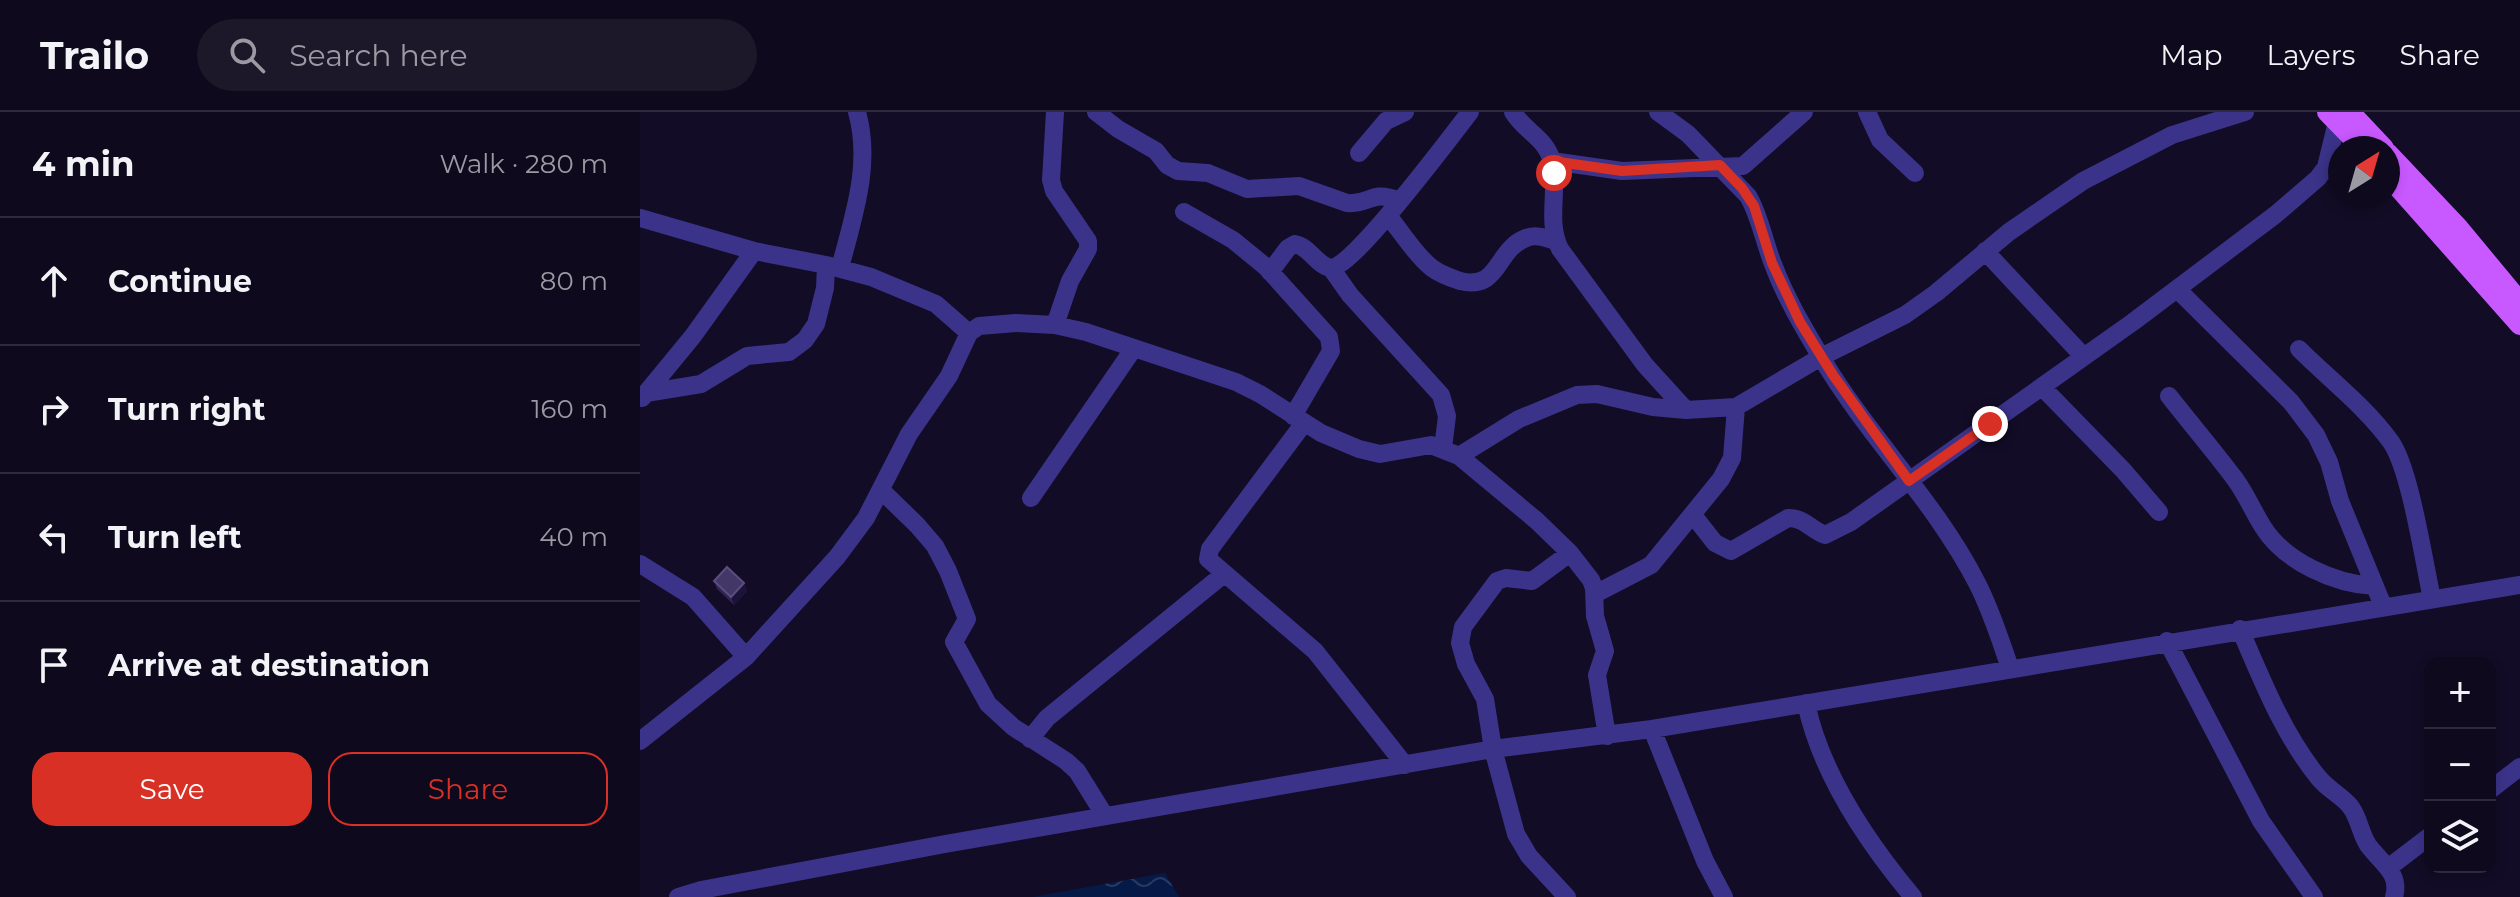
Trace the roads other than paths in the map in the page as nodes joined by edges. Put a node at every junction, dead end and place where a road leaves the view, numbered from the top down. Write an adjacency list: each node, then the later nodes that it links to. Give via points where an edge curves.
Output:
1 (857, 112): 26 (street, via 863,168)
2 (1055, 112): 31 (street, via 1051,180 1088,241)
3 (1096, 112): 20 (street, via 1178,171 1208,173 1247,189 1299,186 1355,204 1380,195)
4 (1405, 112): 14 (street, via 1386,121)
5 (1470, 112): 20 (street)
6 (1513, 112): 15 (street, via 1543,142)
7 (1658, 112): 16 (street)
8 (1803, 112): 16 (street, via 1750,161)
9 (1867, 112): 18 (street, via 1880,140)
10 (2245, 112): 25 (street, via 2136,152 2068,190)
11 (2338, 115): 12 (main road); 13 (main road); 29 (street, via 2326,167 2318,178)
12 (2353, 136)
13 (2367, 136)
14 (1359, 153)
15 (1552, 161): 16 (street, via 1622,171); 23 (street)
16 (1720, 165): 36 (street, via 1754,206 1785,294)
17 (2400, 166): 30 (main road)
18 (1915, 173)
19 (2400, 190): 32 (main road)
20 (1394, 208): 23 (street, via 1431,267 1476,284 1527,237); 27 (street, via 1347,259)
21 (1184, 212): 28 (street, via 1233,240)
22 (640, 218): 24 (street)
23 (1556, 241): 42 (street, via 1645,365)
24 (754, 251): 26 (street); 40 (street)
25 (1985, 251): 36 (street, via 1905,315); 37 (street)
26 (833, 267): 33 (street, via 926,298); 40 (street, via 816,324 798,346 789,352 747,356 701,384)
27 (1331, 268): 28 (street, via 1295,244); 44 (street, via 1441,395)
28 (1270, 272): 43 (street, via 1331,342)
29 (2177, 289): 37 (street); 54 (street, via 2291,402 2316,435)
30 (2520, 302)
31 (1055, 325): 33 (street, via 979,326); 34 (street)
32 (2520, 325)
33 (969, 333): 46 (street)
34 (1134, 348): 43 (street, via 1248,387); 47 (street)
35 (2299, 349): 56 (street, via 2392,444)
36 (1821, 357): 41 (street); 45 (street)
37 (2084, 357): 38 (street)
38 (2042, 387): 45 (street); 48 (street)
39 (2169, 396): 54 (street, via 2232,474 2263,528 2280,546 2317,571)
40 (643, 397)
41 (1736, 407): 42 (street); 49 (street, via 1732,458)
42 (1686, 410): 44 (street, via 1577,395)
43 (1298, 419): 44 (street, via 1370,453 1431,445); 52 (street, via 1207,555)
44 (1451, 452): 50 (street, via 1518,503)
45 (1909, 481): 49 (street, via 1836,531 1825,535 1799,518 1788,518 1731,551 1715,543); 61 (street, via 1976,581)
46 (882, 491): 60 (street, via 837,557); 65 (street, via 942,558 967,619 954,640 978,690 999,716)
47 (1031, 498)
48 (2159, 512)
49 (1693, 515): 55 (street, via 1651,565)
50 (1570, 553): 55 (street); 67 (street, via 1532,581 1497,581 1463,627 1461,653 1485,699)
51 (640, 564): 60 (street, via 693,597)
52 (1224, 574): 65 (street, via 1047,718); 68 (street, via 1315,651)
53 (2520, 585): 56 (street)
54 (2374, 586): 57 (street)
55 (1595, 594): 64 (street, via 1605,651 1597,675)
56 (2432, 599): 57 (street)
57 (2383, 606): 58 (street)
58 (2240, 629): 59 (street); 73 (street, via 2303,756 2320,781 2353,809 2368,845)
59 (2167, 641): 61 (street); 78 (street, via 2255,812)
60 (746, 657): 66 (street)
61 (2010, 668): 62 (street)
62 (1806, 703): 63 (street); 77 (street, via 1823,760 1876,852)
63 (1652, 729): 64 (street); 76 (street)
64 (1607, 736): 67 (street)
65 (1030, 739): 71 (street, via 1077,771)
66 (640, 741)
67 (1493, 749): 68 (street); 75 (street, via 1521,844)
68 (1405, 765): 71 (street)
69 (2520, 767): 70 (street)
70 (2496, 785)
71 (1105, 816): 74 (street)
72 (2424, 841): 73 (street)
73 (2388, 868): 79 (street, via 2397,881)
74 (678, 897)
75 (1567, 897)
76 (1724, 897)
77 (1913, 897)
78 (2314, 897)
79 (2394, 897)

